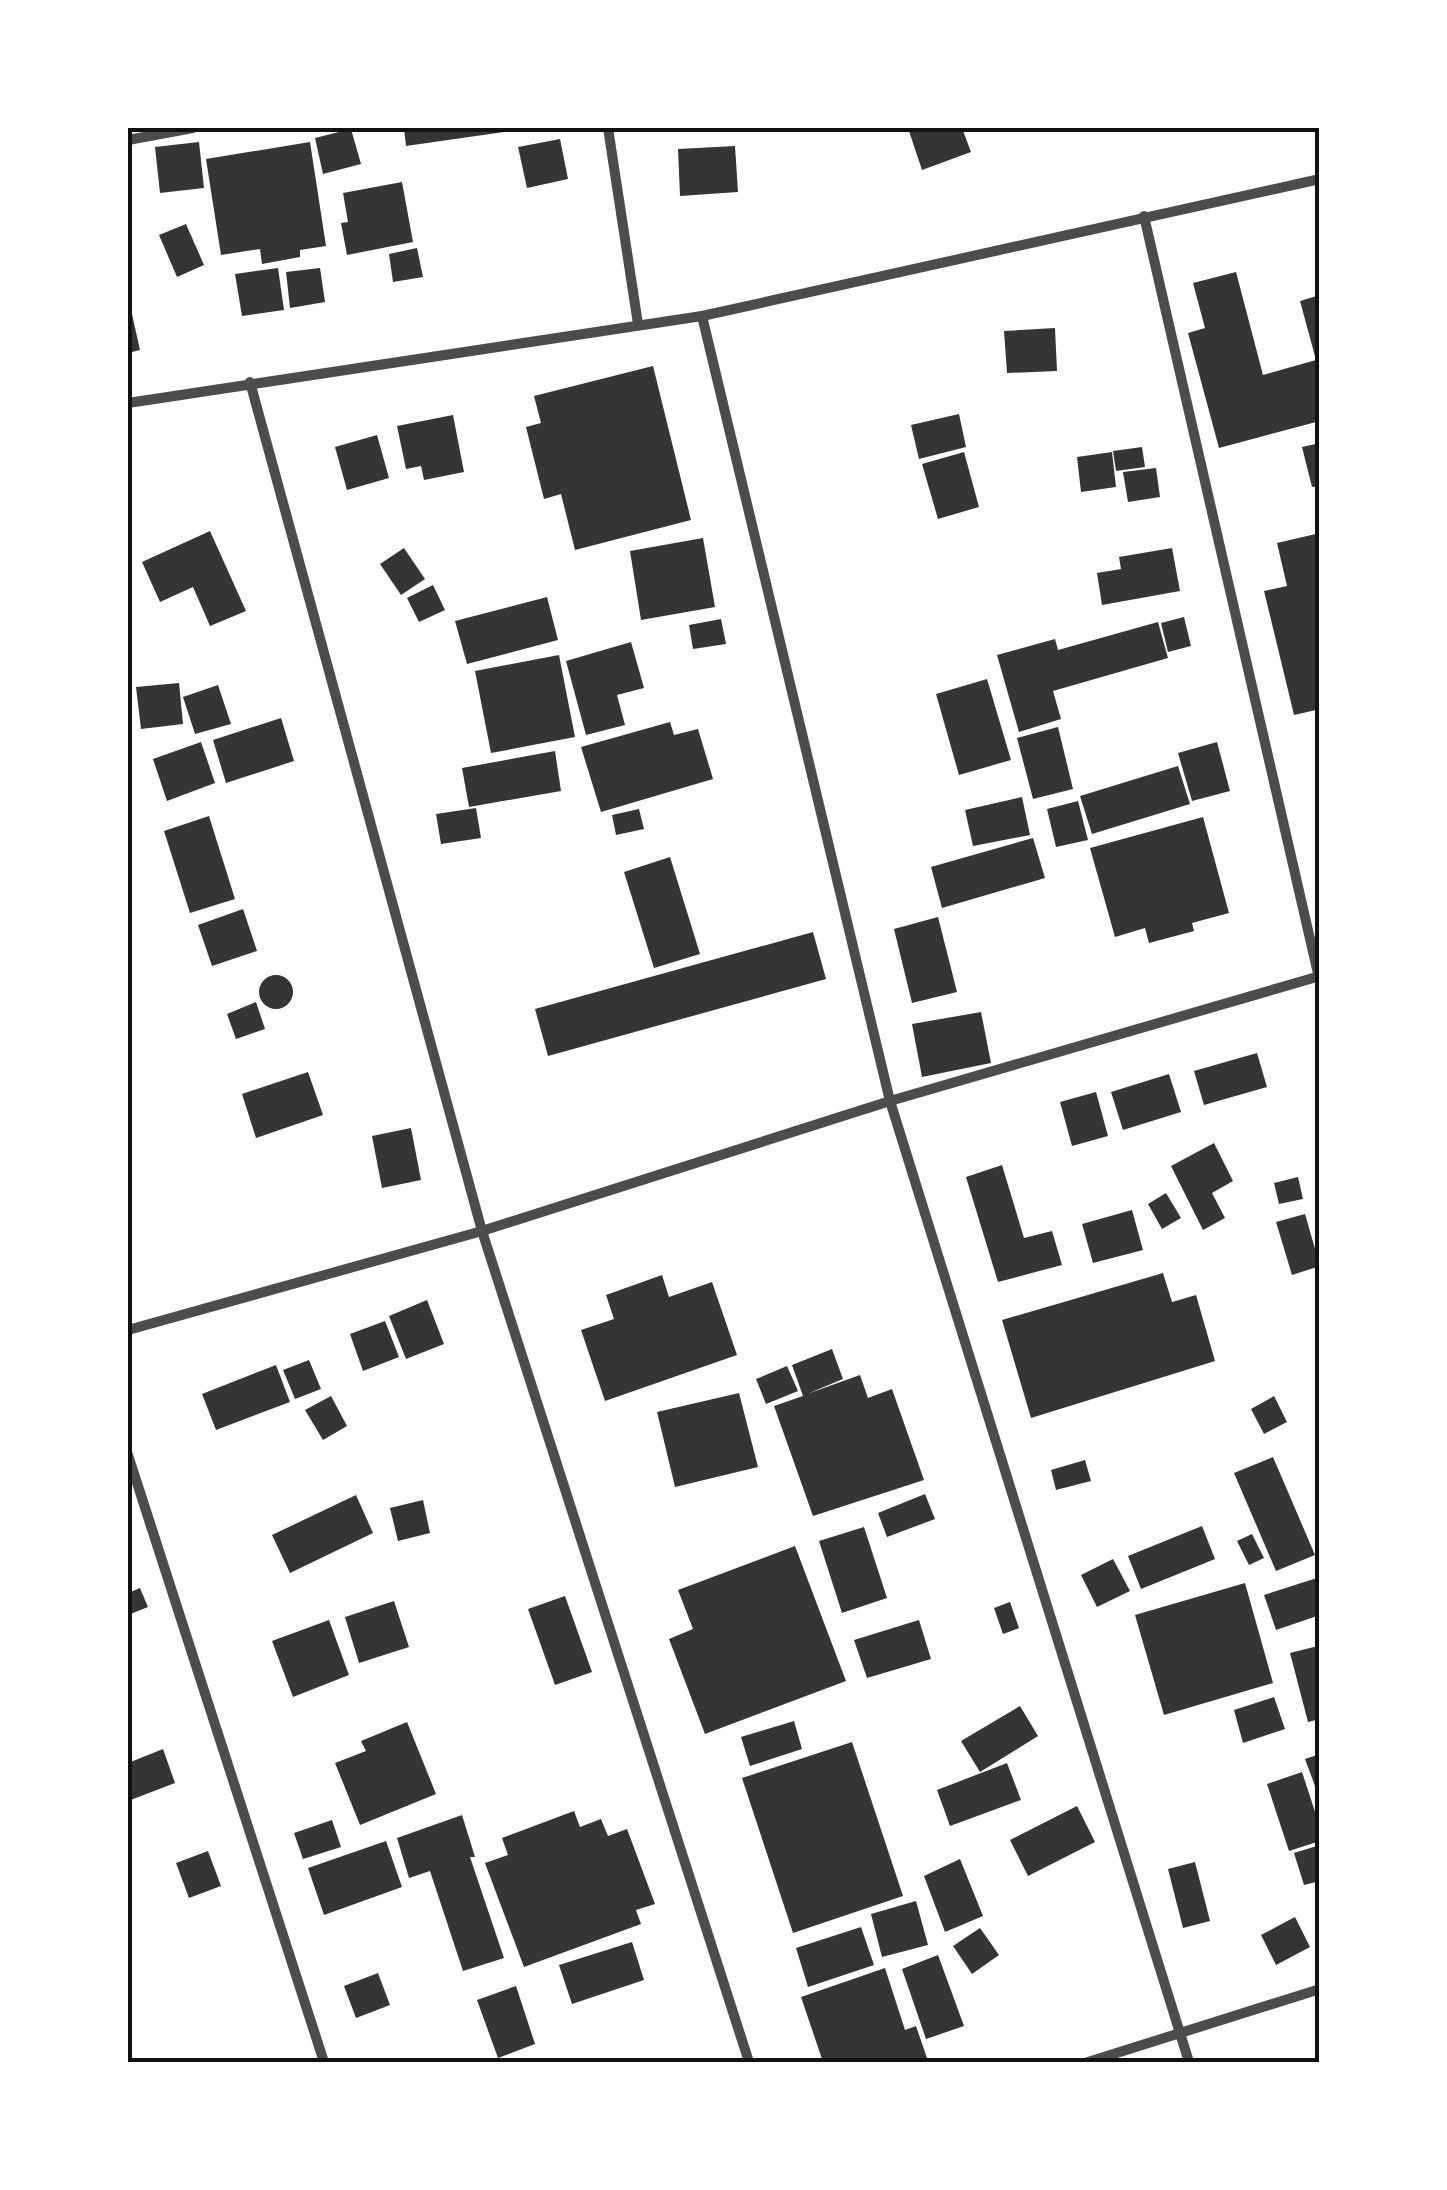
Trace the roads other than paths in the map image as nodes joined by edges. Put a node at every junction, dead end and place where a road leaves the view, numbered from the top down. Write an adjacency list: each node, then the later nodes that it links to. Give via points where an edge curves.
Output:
1 (193, 128): 3 (street)
2 (608, 128): 7 (street)
3 (128, 140)
4 (1320, 179): 5 (street)
5 (1144, 216): 6 (street); 10 (street)
6 (702, 316): 7 (street); 11 (street)
7 (638, 324): 8 (street)
8 (250, 382): 9 (street); 12 (street)
9 (128, 404)
10 (1319, 977): 11 (street)
11 (890, 1100): 12 (street); 16 (street)
12 (482, 1231): 13 (street); 18 (street)
13 (128, 1330)
14 (128, 1455): 17 (street)
15 (1320, 1990): 16 (street)
16 (1180, 2035): 19 (street); 20 (street)
17 (324, 2062)
18 (749, 2062)
19 (1088, 2062)
20 (1189, 2062)

